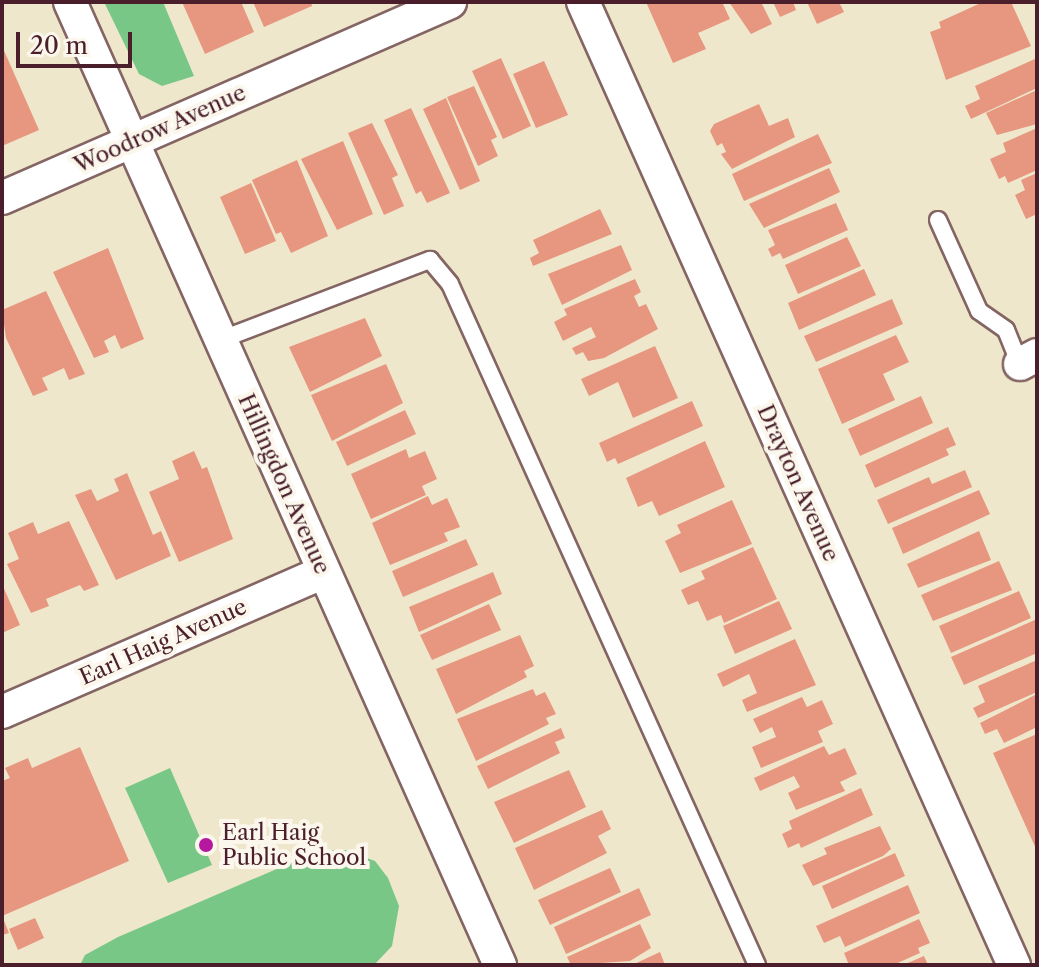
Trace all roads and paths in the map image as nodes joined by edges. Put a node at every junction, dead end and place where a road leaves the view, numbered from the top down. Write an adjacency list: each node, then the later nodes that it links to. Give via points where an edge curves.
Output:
1 (70, 2): 4 (street, Hillingdon Avenue)
2 (450, 2): 4 (street, Woodrow Avenue)
3 (583, 2): 13 (street, Drayton Avenue)
4 (130, 141): 5 (street, Woodrow Avenue); 7 (street, Hillingdon Avenue)
5 (2, 198)
6 (938, 220): 8 (lane, via 979,311 1006,330)
7 (220, 340): 9 (street, Hillingdon Avenue); 12 (lane, via 430,260 450,284)
8 (1028, 359)
9 (324, 572): 10 (street, Earl Haig Avenue); 11 (street, Hillingdon Avenue)
10 (2, 712)
11 (500, 965)
12 (757, 965)
13 (1014, 965)

